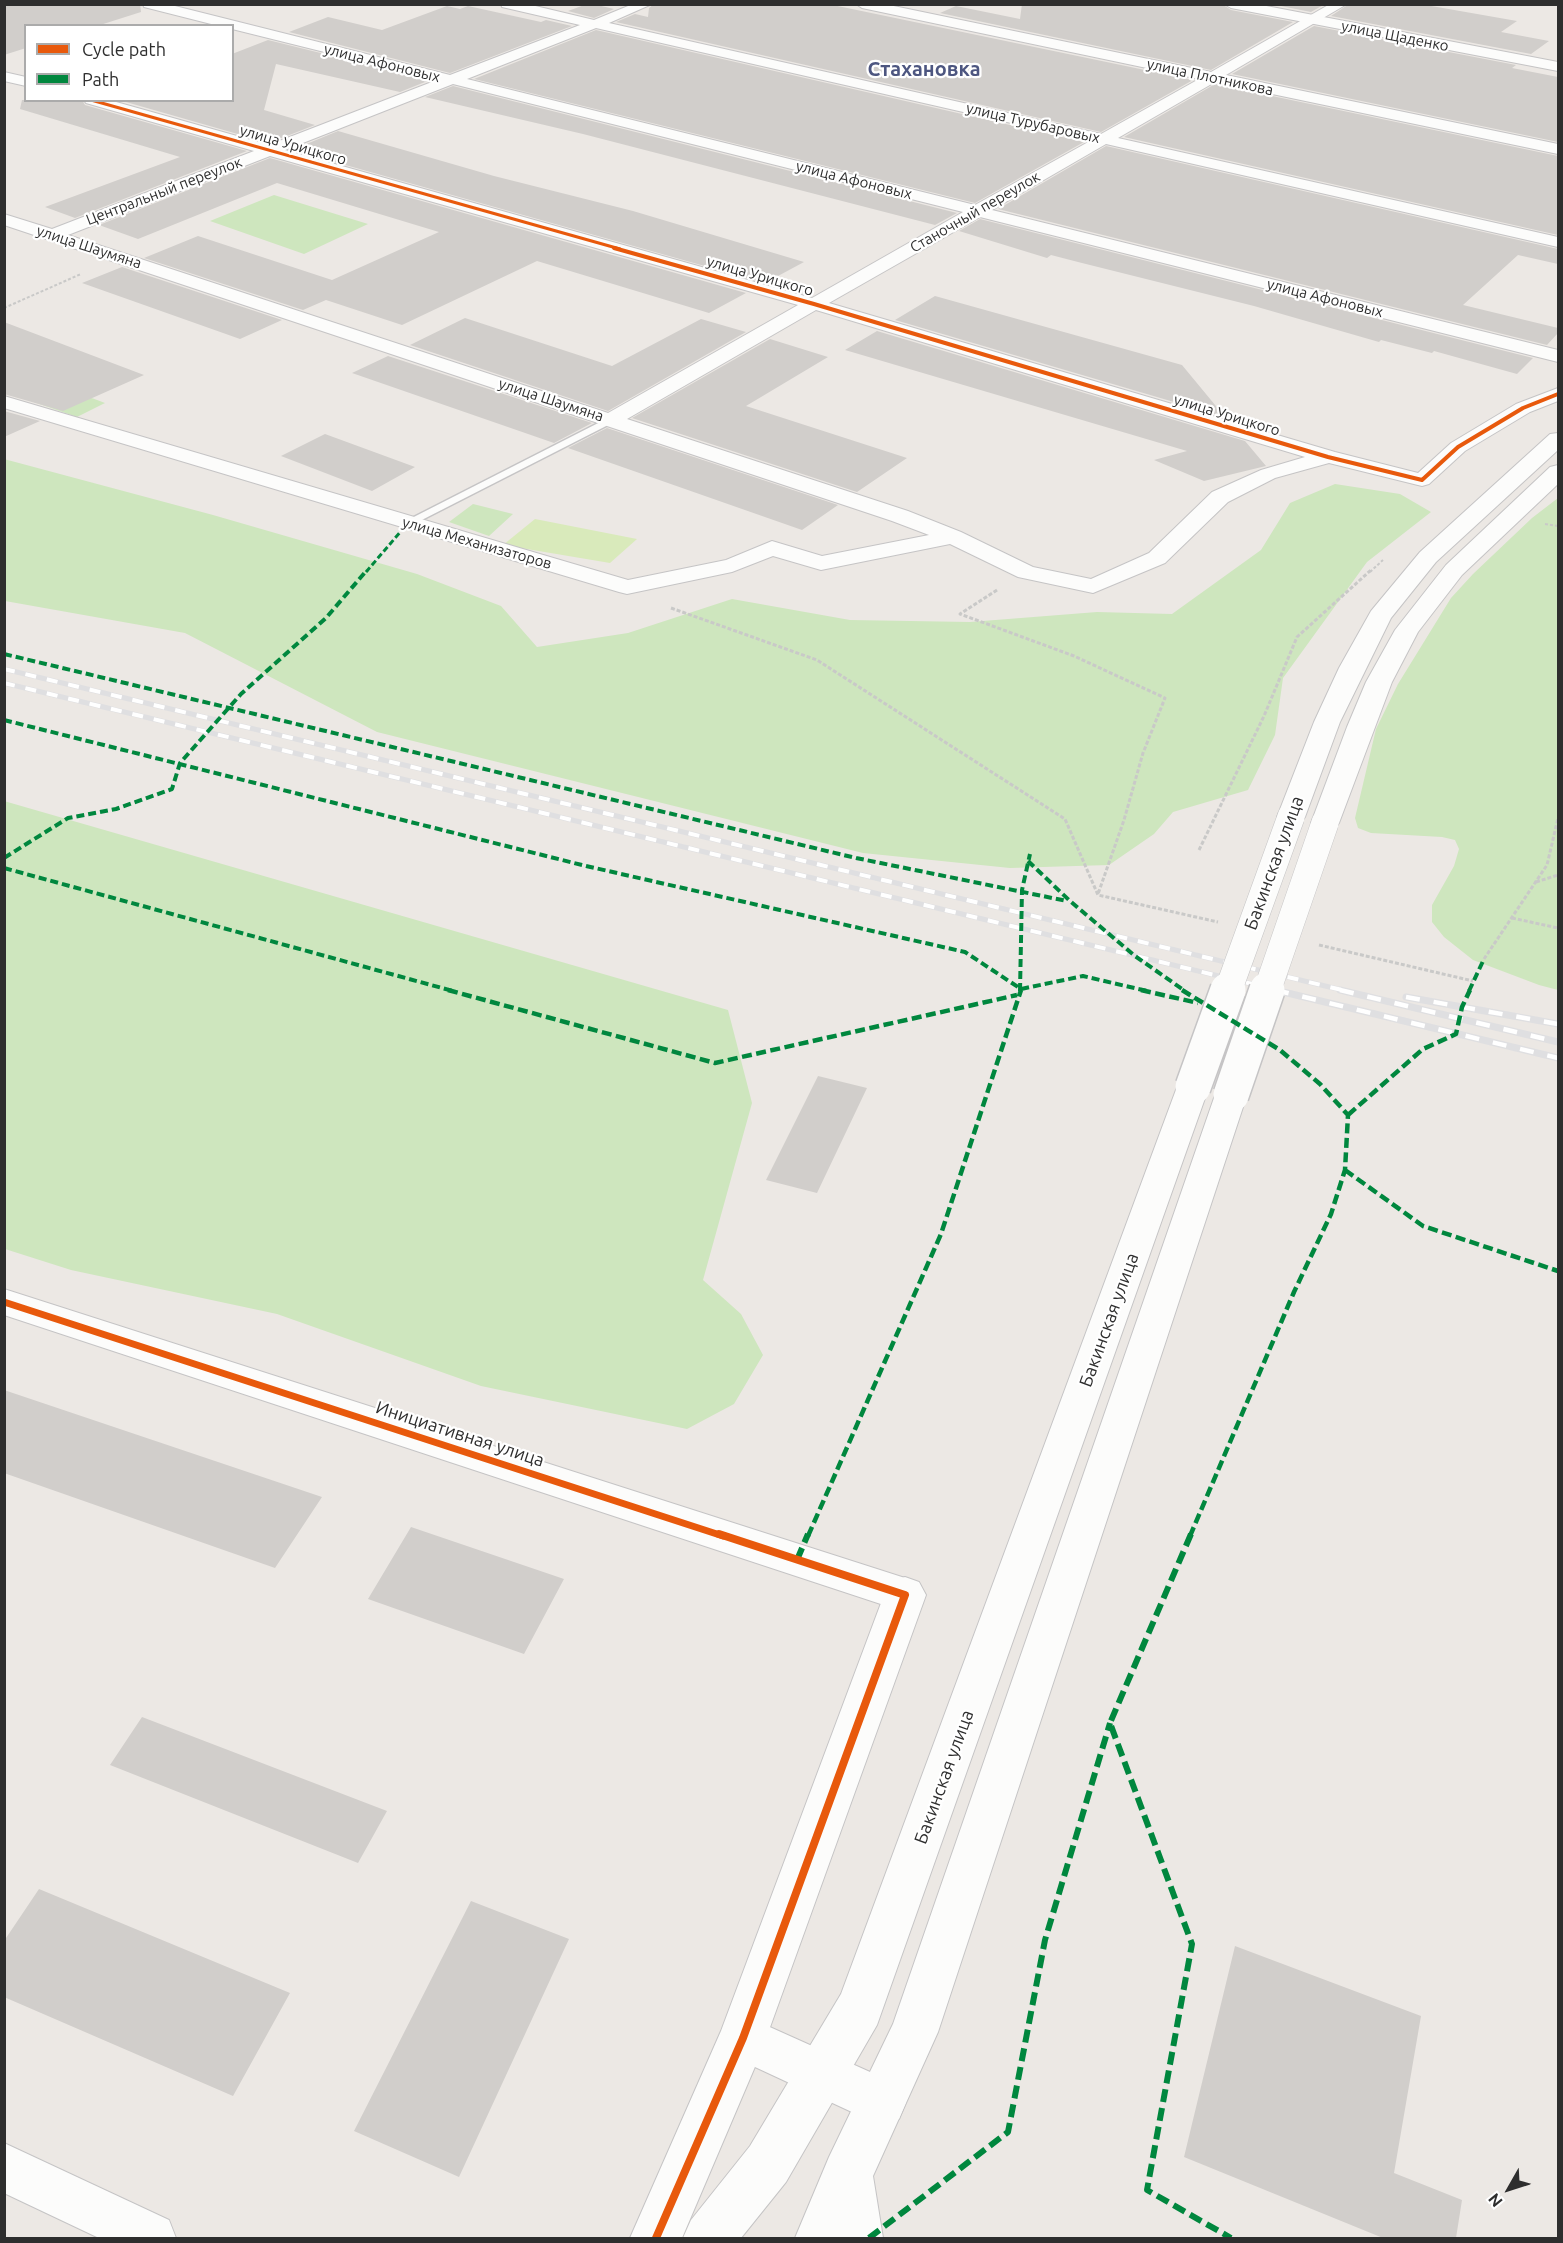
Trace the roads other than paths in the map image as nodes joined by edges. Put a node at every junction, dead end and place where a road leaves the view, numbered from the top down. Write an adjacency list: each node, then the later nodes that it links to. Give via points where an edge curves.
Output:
1 (149, 4): 8 (street, улица Афоновых)
2 (507, 4): 9 (street, улица Турубаровых)
3 (646, 4): 9 (street, Центральный переулок)
4 (862, 4): 13 (street, улица Плотникова)
5 (1231, 4): 7 (main road, улица Щаденко)
6 (1341, 4): 7 (street, Станочный переулок)
7 (1313, 20): 11 (main road, улица Щаденко); 13 (street, Станочный переулок)
8 (228, 24)
9 (595, 24): 14 (street, Центральный переулок); 17 (street, улица Турубаровых)
10 (234, 25): 14 (street, улица Афоновых)
11 (1558, 67)
12 (4, 76): 15 (street)
13 (1212, 77): 17 (street, Станочный переулок); 18 (street, улица Плотникова)
14 (451, 80): 19 (street, Центральный переулок); 20 (street, улица Афоновых)
15 (24, 81)
16 (98, 102): 19 (street, улица Урицкого)
17 (1103, 139): 20 (street, Станочный переулок); 23 (street, улица Турубаровых)
18 (1558, 149)
19 (269, 151): 22 (street, Центральный переулок); 24 (street, улица Урицкого)
20 (977, 211): 24 (street, Станочный переулок); 25 (street, улица Афоновых)
21 (4, 219): 22 (street, улица Шаумяна)
22 (52, 235): 28 (street, улица Шаумяна)
23 (1558, 242)
24 (814, 304): 28 (street, Станочный переулок); 30 (street, улица Урицкого)
25 (1558, 356)
26 (1558, 394): 30 (street, улица Урицкого, via 1523,408 1458,447 1422,480)
27 (4, 402): 32 (street, улица Механизаторов)
28 (610, 420): 32 (lane); 33 (street, улица Шаумяна)
29 (1558, 439): 34 (main road, Бакинская улица, bridge, via 1428,557 1380,616 1352,668 1291,817)
30 (1328, 457): 33 (street, улица Шаумяна, via 1268,474 1220,497 1157,558 1093,586 1026,572)
31 (1558, 472): 34 (main road, Бакинская улица, bridge, via 1454,570 1407,630 1379,682 1325,823)
32 (408, 523): 33 (street, улица Механизаторов, via 627,587 732,565 772,548 821,563)
33 (953, 537)
34 (1212, 1091): 38 (main road, Бакинская улица, via 860,2008); 39 (main road, Бакинская улица, via 914,2032)
35 (4, 1302): 36 (street, Инициативная улица)
36 (905, 1595): 37 (main road)
37 (743, 2038): 38 (street); 43 (main road)
38 (820, 2075): 39 (street); 44 (main road, Бакинская улица, via 768,2164)
39 (882, 2102): 41 (main road, Бакинская улица)
40 (4, 2167): 42 (street)
41 (847, 2175): 45 (main road, Бакинская улица); 46 (main road)
42 (150, 2238)
43 (656, 2238)
44 (709, 2238)
45 (820, 2238)
46 (857, 2238)

